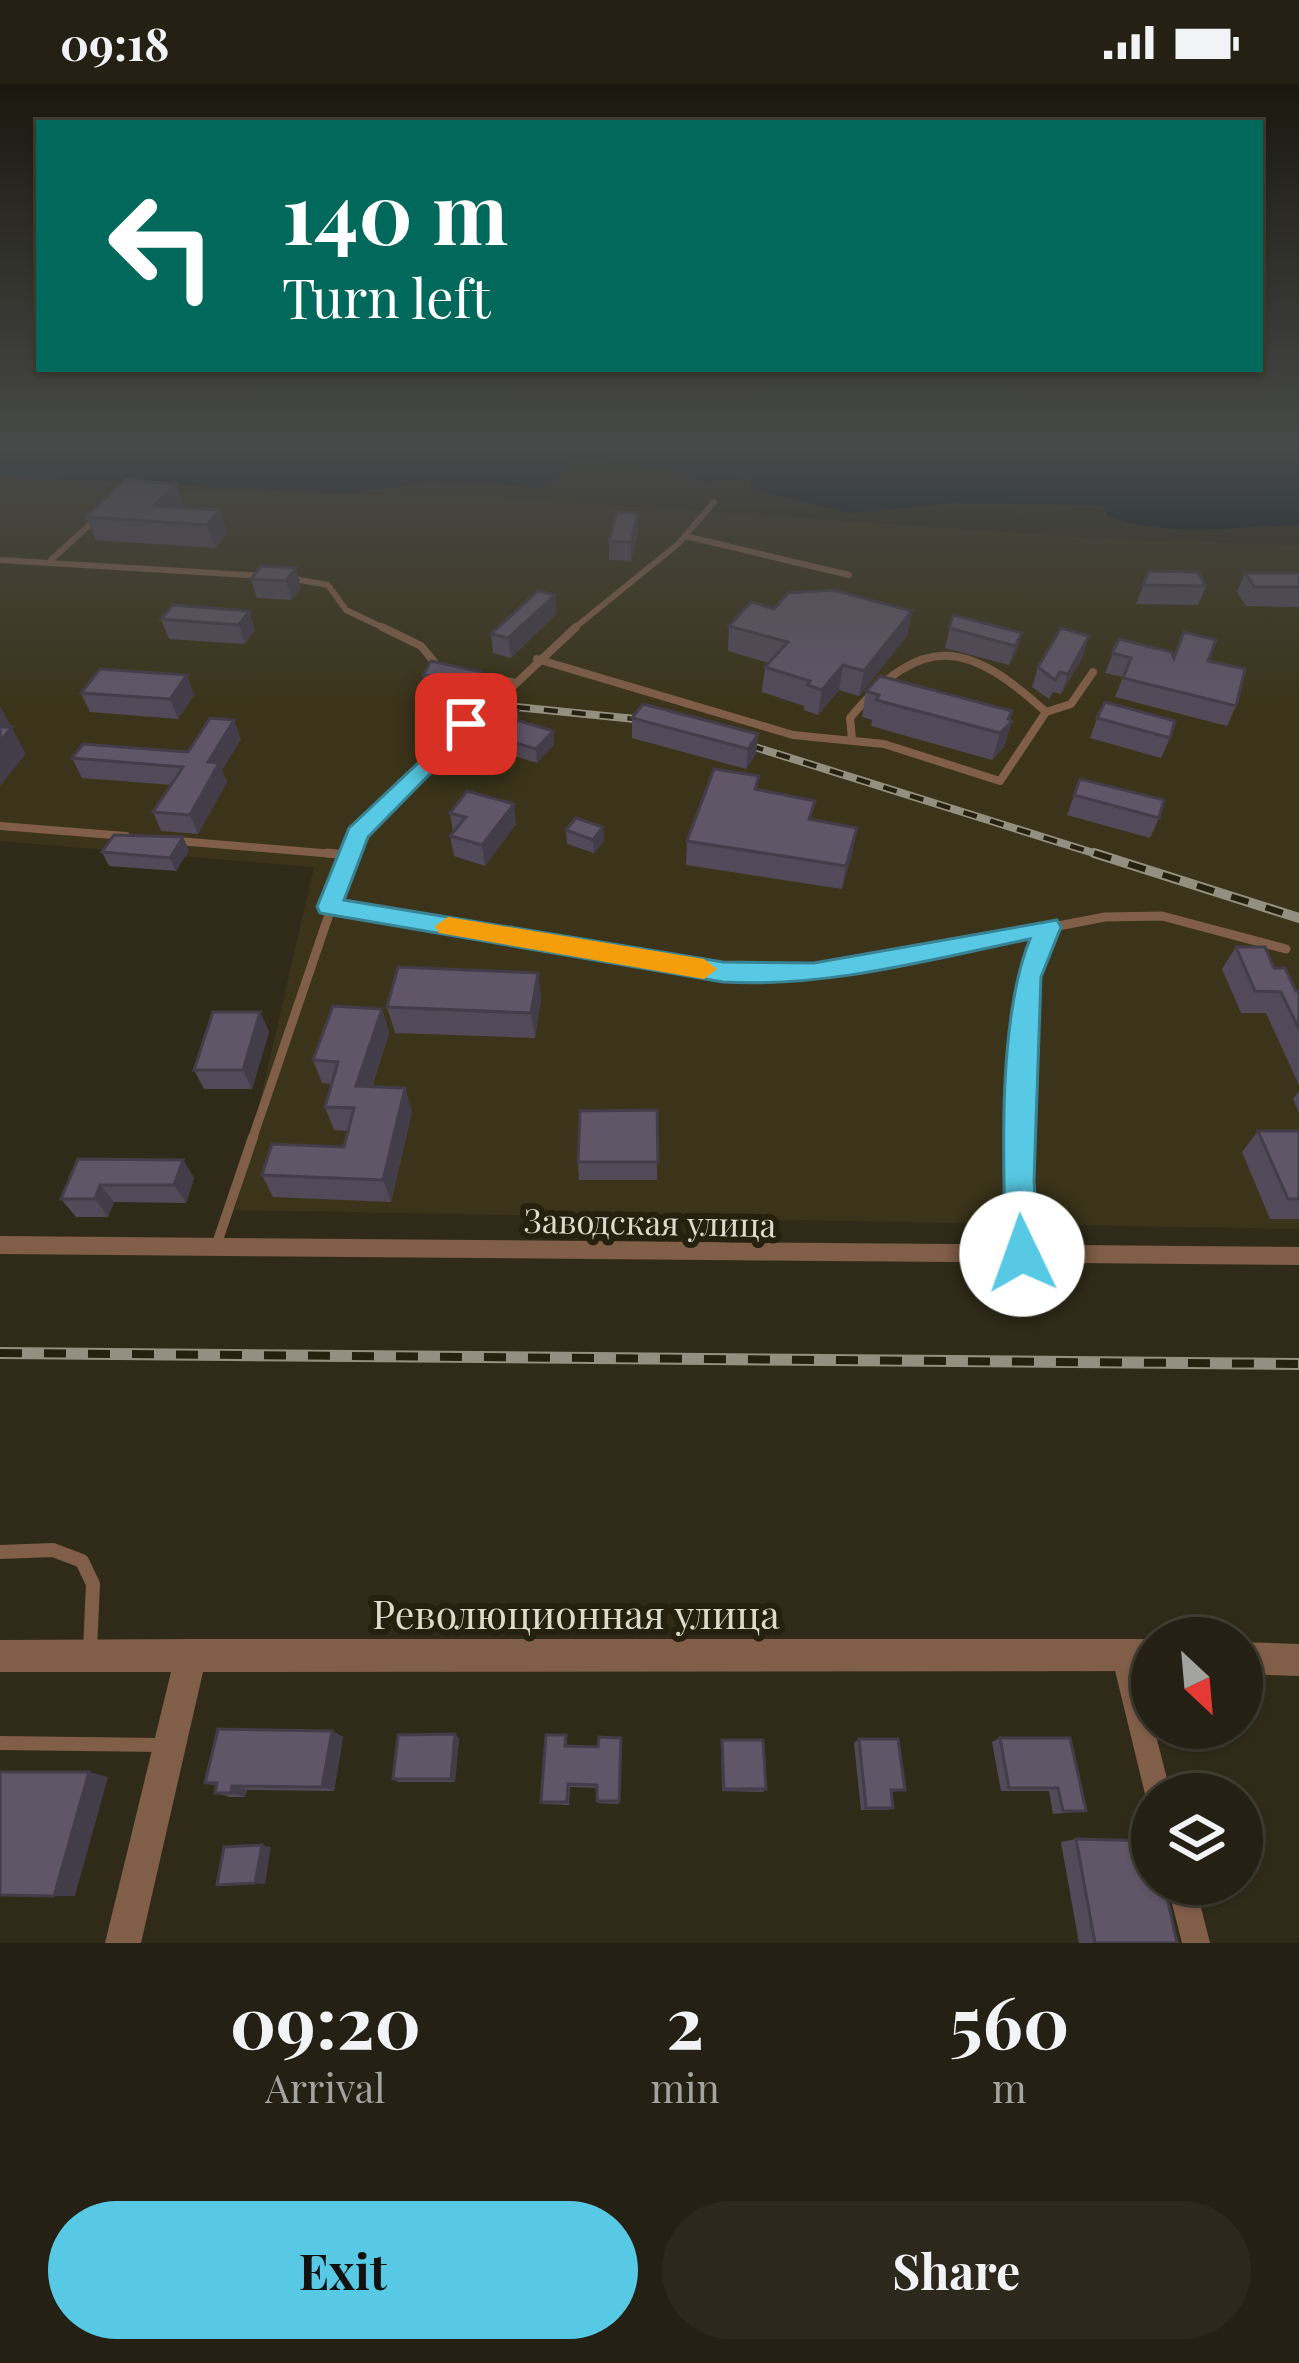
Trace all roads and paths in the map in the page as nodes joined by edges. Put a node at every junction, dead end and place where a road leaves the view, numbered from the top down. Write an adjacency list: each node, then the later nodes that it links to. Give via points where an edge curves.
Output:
1 (78, 535): 4 (lane)
2 (685, 536): 5 (lane); 6 (lane)
3 (0, 560): 4 (lane)
4 (51, 560): 7 (lane, via 319,581 346,610 421,646)
5 (850, 575)
6 (537, 658): 10 (lane); 12 (lane, via 793,735)
7 (445, 671)
8 (1093, 672): 11 (lane, via 1071,704)
9 (467, 674): 10 (lane)
10 (512, 682): 16 (lane, via 377,810)
11 (1046, 712): 12 (lane, via 1000,781); 12 (lane, via 994,667 965,658 912,662 860,705 850,718)
12 (852, 739)
13 (0, 826): 14 (lane)
14 (139, 837)
15 (162, 839): 16 (lane)
16 (346, 855): 17 (lane)
17 (329, 907): 18 (lane, via 772,975); 21 (lane)
18 (1048, 927): 19 (lane, via 1162,916); 22 (lane, via 1028,977)
19 (1286, 949)
20 (0, 1245): 21 (street, Заводская улица)
21 (216, 1247): 22 (street, Заводская улица)
22 (1022, 1254): 23 (street, Заводская улица)
23 (1299, 1256)
24 (0, 1552): 25 (lane, via 53,1550 82,1561 93,1584)
25 (89, 1655): 26 (street, Революционная улица); 28 (street, Революционная улица)
26 (190, 1655): 27 (street, Революционная улица); 32 (street)
27 (1131, 1655)
28 (0, 1656)
29 (1263, 1659): 30 (street)
30 (1299, 1660)
31 (0, 1743): 32 (lane)
32 (170, 1745): 34 (street)
33 (1186, 1905): 35 (street)
34 (123, 1943)
35 (1196, 1943)

